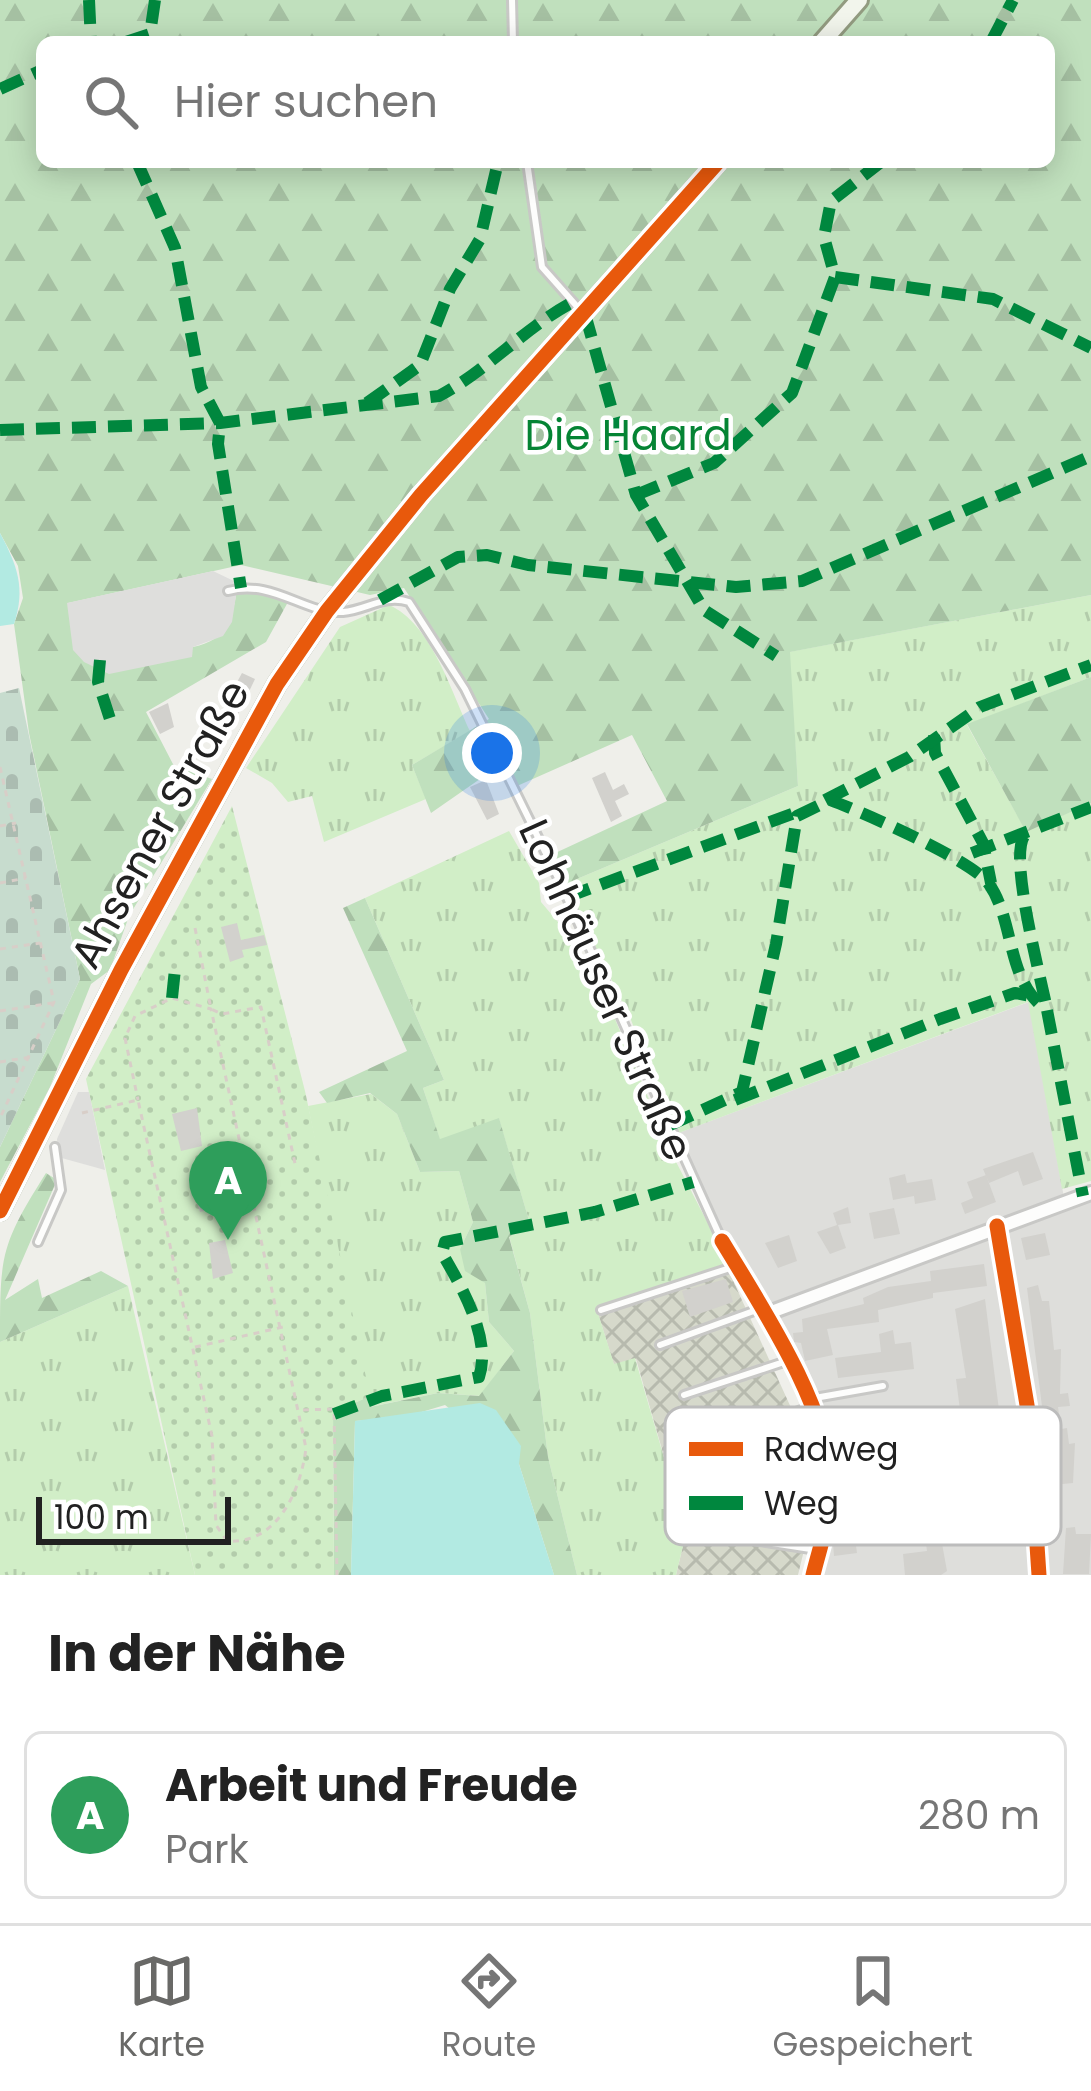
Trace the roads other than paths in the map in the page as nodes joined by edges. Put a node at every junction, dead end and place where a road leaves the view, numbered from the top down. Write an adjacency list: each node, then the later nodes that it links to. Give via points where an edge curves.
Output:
1 (512, 0): 3 (lane)
2 (859, 0): 4 (main road)
3 (513, 36)
4 (828, 36)
5 (528, 168): 7 (lane, via 542,267)
6 (713, 168): 7 (main road, Ahsener Straße)
7 (585, 314): 9 (main road, Ahsener Straße)
8 (228, 591): 9 (lane, via 284,592)
9 (327, 611): 12 (main road, Ahsener Straße, via 277,684 154,909); 14 (lane, Lohhäuser Straße, via 409,602 465,689 628,1024)
10 (55, 1147): 15 (lane, via 61,1190)
11 (1091, 1192): 13 (street)
12 (0, 1211)
13 (997, 1226): 18 (street); 26 (street)
14 (722, 1241): 16 (street, Lohhäuser Straße)
15 (38, 1242)
16 (737, 1265): 17 (lane); 18 (street, Lohhäuser Straße)
17 (601, 1310)
18 (764, 1311): 19 (lane); 20 (street, Lohhäuser Straße)
19 (661, 1345)
20 (787, 1361): 22 (lane); 23 (street, Lohhäuser Straße)
21 (884, 1386): 23 (lane)
22 (684, 1395)
23 (808, 1404): 24 (lane); 25 (street, Lohhäuser Straße)
24 (800, 1407)
25 (809, 1407)
26 (1027, 1407)
27 (786, 1545): 30 (lane)
28 (820, 1545): 30 (street, Lohhäuser Straße)
29 (1037, 1545): 32 (street)
30 (819, 1550): 31 (street, Lohhäuser Straße)
31 (813, 1575)
32 (1039, 1575)

